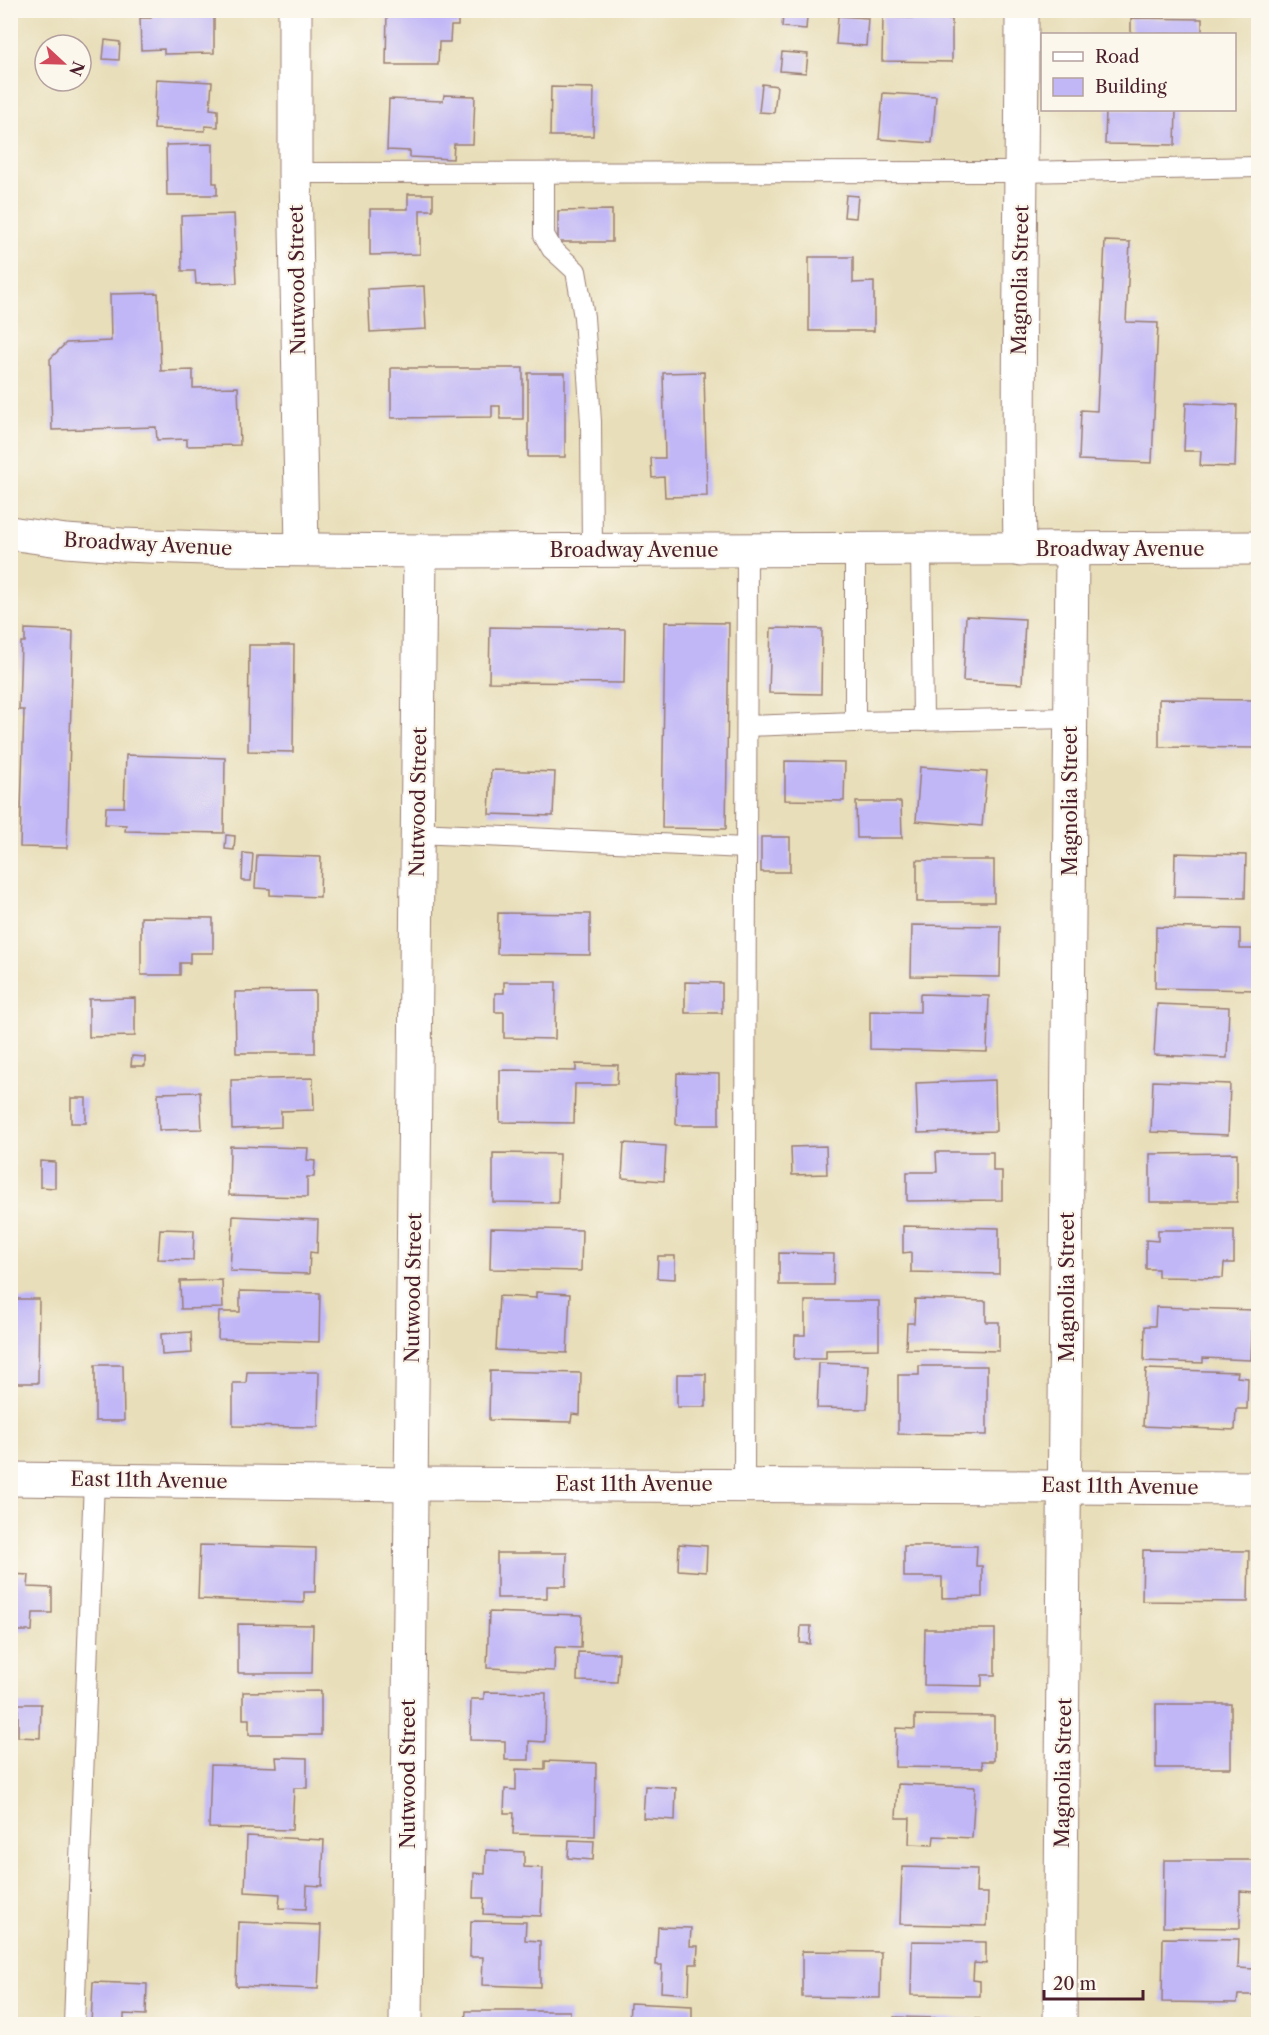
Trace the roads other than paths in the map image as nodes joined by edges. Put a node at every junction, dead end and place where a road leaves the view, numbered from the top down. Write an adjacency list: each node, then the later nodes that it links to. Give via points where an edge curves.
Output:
1 (295, 10): 6 (street, Nutwood Street)
2 (1022, 10): 5 (street, Magnolia Street)
3 (1258, 167): 5 (lane)
4 (544, 172): 5 (lane); 6 (lane); 11 (lane, via 544,235 552,249 576,272 584,317 591,422)
5 (1022, 172): 15 (street, Magnolia Street)
6 (295, 173): 9 (street, Nutwood Street)
7 (10, 533): 9 (street, Broadway Avenue, via 122,545)
8 (1258, 548): 10 (street, Broadway Avenue)
9 (302, 549): 16 (street, Broadway Avenue)
10 (1072, 549): 15 (street, Broadway Avenue); 17 (street, Magnolia Street)
11 (592, 550): 12 (street, Broadway Avenue); 16 (street, Broadway Avenue)
12 (747, 550): 13 (street, Broadway Avenue); 20 (lane)
13 (855, 550): 14 (street, Broadway Avenue); 19 (lane)
14 (921, 550): 15 (street, Broadway Avenue); 18 (lane)
15 (1020, 550)
16 (420, 551): 21 (street, Nutwood Street)
17 (1071, 718): 18 (lane); 27 (street, Magnolia Street)
18 (923, 721): 19 (lane)
19 (855, 722): 20 (lane)
20 (747, 726): 22 (lane)
21 (417, 833): 22 (lane); 25 (street, Nutwood Street)
22 (746, 848): 26 (lane)
23 (10, 1479): 24 (street, East 11th Avenue)
24 (94, 1480): 25 (street, East 11th Avenue); 29 (lane)
25 (411, 1484): 26 (street, East 11th Avenue); 30 (street, Nutwood Street)
26 (744, 1484): 27 (street, East 11th Avenue)
27 (1066, 1485): 28 (street, East 11th Avenue); 31 (street, Magnolia Street)
28 (1258, 1488)
29 (74, 2025)
30 (406, 2025)
31 (1060, 2025)

